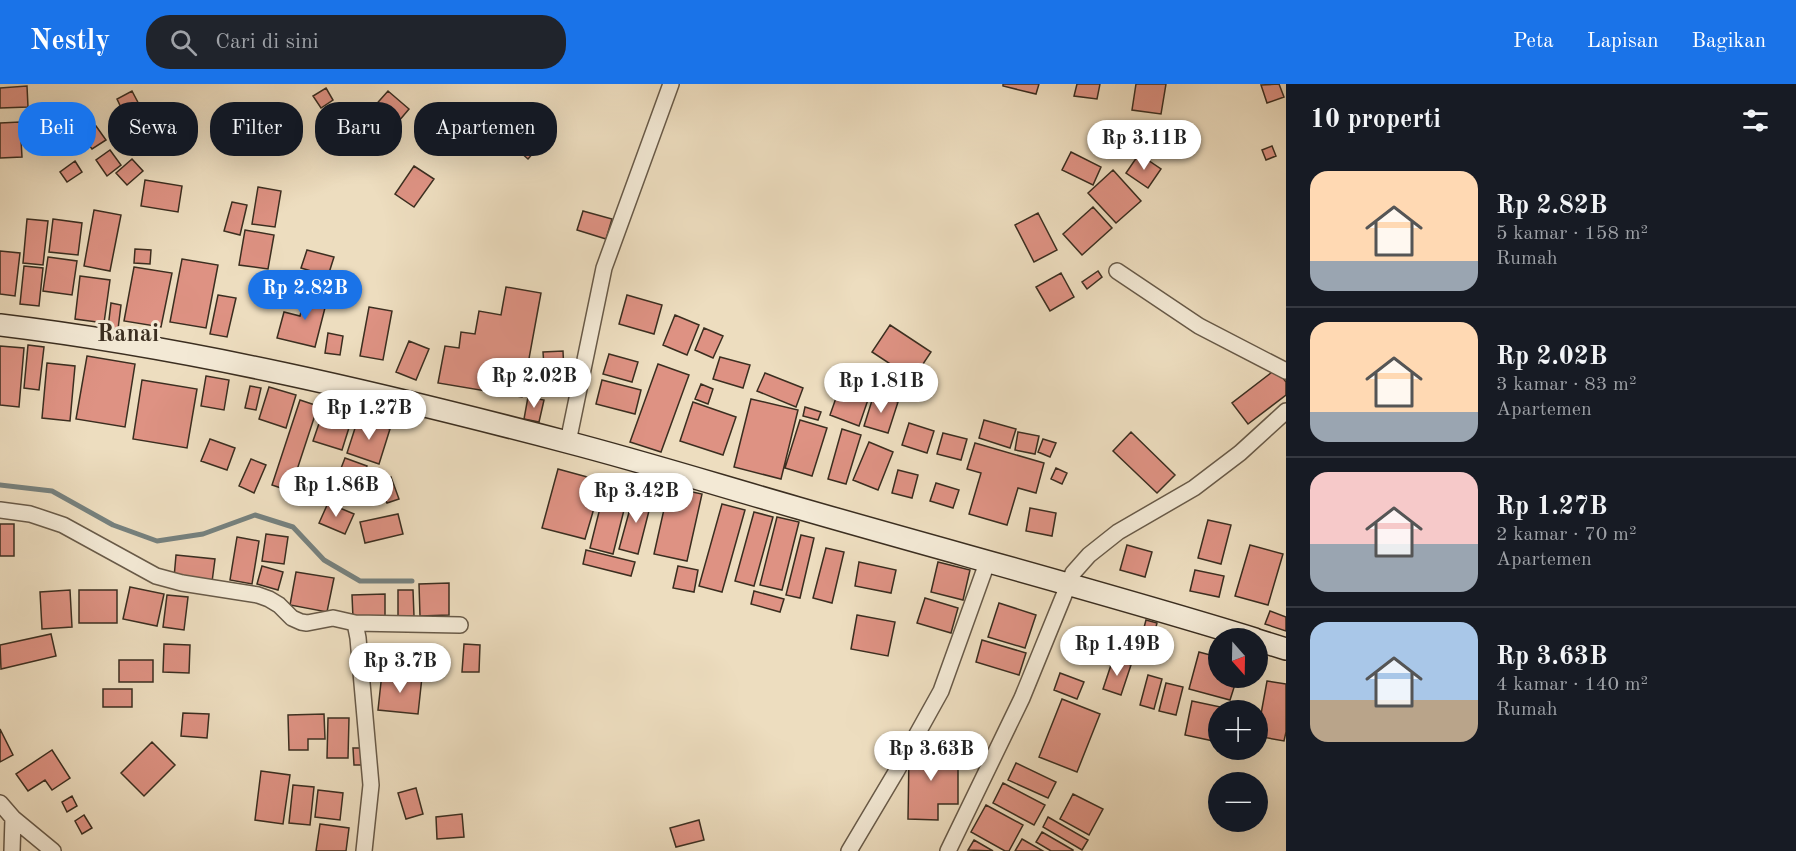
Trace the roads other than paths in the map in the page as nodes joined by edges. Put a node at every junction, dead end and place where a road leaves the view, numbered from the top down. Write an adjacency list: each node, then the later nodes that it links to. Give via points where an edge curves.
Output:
1 (671, 84): 6 (street, via 604,268)
2 (1117, 270): 4 (street, via 1199,326)
3 (0, 325): 6 (street, via 153,346)
4 (1286, 371)
5 (1286, 411): 9 (street, via 1194,488 1118,532 1089,555)
6 (568, 442): 8 (street)
7 (0, 510): 10 (street, via 30,514 63,525 156,576 269,599 301,622 333,618)
8 (987, 562): 9 (street); 20 (street, via 941,691)
9 (1069, 584): 12 (street); 21 (street, via 1022,698)
10 (355, 622): 11 (street); 19 (street, via 370,785)
11 (460, 625)
12 (1219, 628)
13 (1268, 643): 14 (street)
14 (1286, 649)
15 (0, 803): 16 (street)
16 (13, 818): 17 (street); 18 (street)
17 (12, 851)
18 (53, 851)
19 (364, 851)
20 (849, 851)
21 (948, 851)

